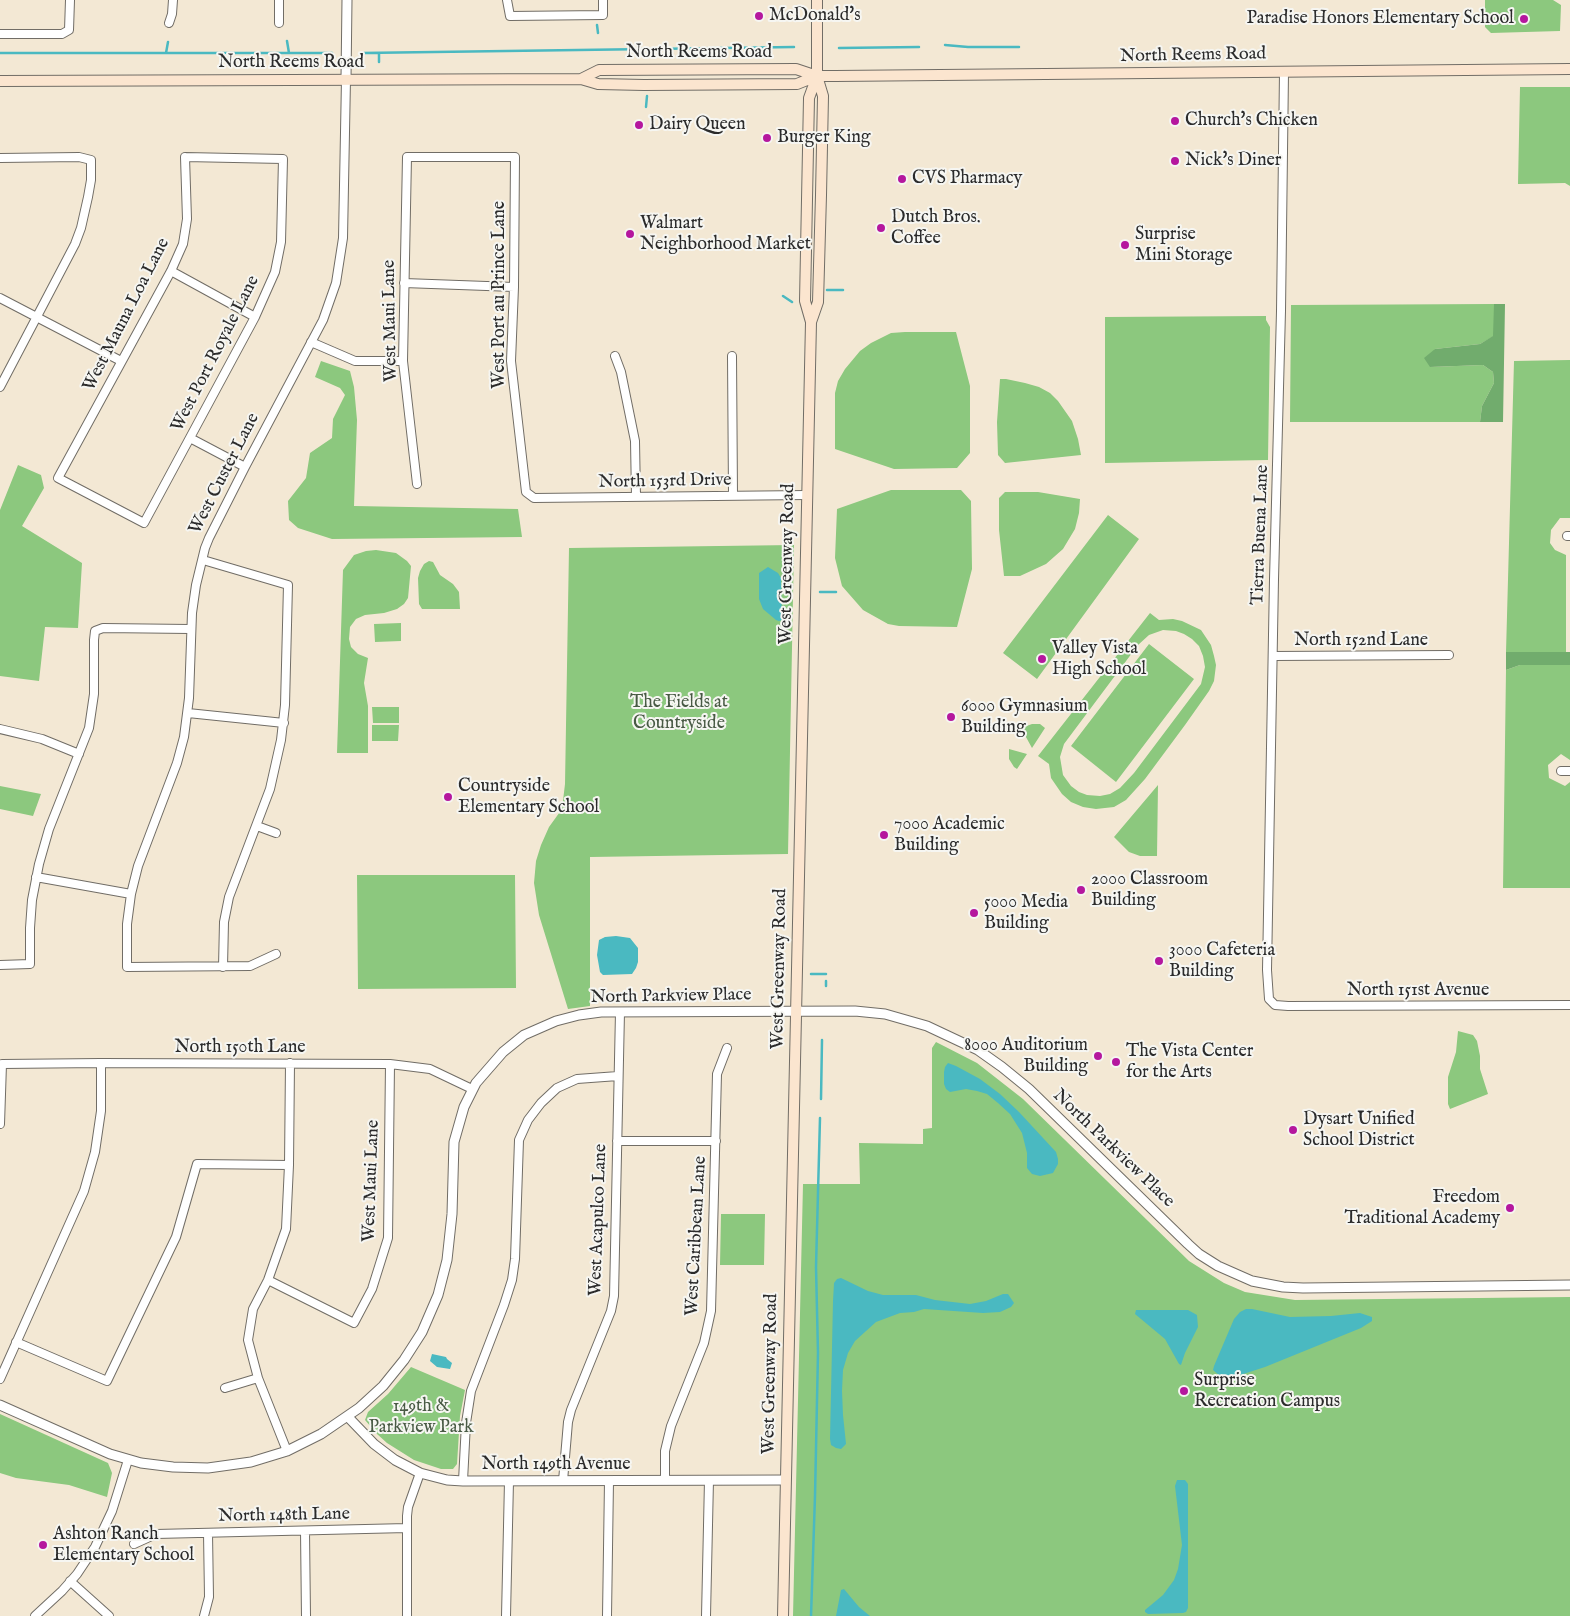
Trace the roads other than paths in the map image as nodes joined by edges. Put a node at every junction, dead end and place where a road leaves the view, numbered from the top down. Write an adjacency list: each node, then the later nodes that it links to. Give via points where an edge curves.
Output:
1 (70, 0): 10 (street, via 68,30 62,34)
2 (173, 0): 8 (street)
3 (279, 0): 9 (street)
4 (347, 0): 14 (street, West Custer Lane)
5 (507, 0): 6 (street, via 510,16 603,16)
6 (603, 0)
7 (817, 0): 13 (main road, West Greenway Road)
8 (169, 23)
9 (279, 23)
10 (0, 34)
11 (1570, 69): 12 (main road, North Reems Road)
12 (1284, 72): 13 (main road, North Reems Road); 43 (street, Tierra Buena Lane)
13 (817, 76): 15 (main road, North Reems Road, via 797,84 598,84); 15 (main road, North Reems Road, via 796,69 599,70); 36 (main road, West Greenway Road, via 809,98 804,301 810,322)
14 (346, 79): 15 (main road, North Reems Road); 16 (main road, North Reems Road); 26 (street, West Custer Lane, via 341,253 336,283)
15 (581, 79)
16 (0, 80)
17 (186, 157): 20 (street, West Mauna Loa Lane, via 185,232); 25 (street, West Port Royale Lane, via 283,159 279,257)
18 (407, 157): 21 (street, West Maui Lane); 22 (street, West Port au Prince Lane, via 515,157)
19 (0, 158): 24 (street, via 79,157 91,160 81,228)
20 (171, 271): 25 (street); 30 (street, West Mauna Loa Lane)
21 (404, 283): 22 (street); 29 (street, West Maui Lane)
22 (514, 286): 35 (street, West Port au Prince Lane, via 511,360)
23 (0, 298): 24 (street)
24 (38, 318): 30 (street); 31 (street)
25 (255, 318): 32 (street, West Port Royale Lane)
26 (311, 342): 29 (street, via 356,361); 33 (street, West Custer Lane)
27 (616, 356): 38 (street, via 635,440)
28 (732, 356): 37 (street)
29 (403, 360): 34 (street, West Maui Lane)
30 (121, 361): 39 (street, West Mauna Loa Lane, via 58,478)
31 (0, 387)
32 (190, 438): 33 (street); 39 (street, West Port Royale Lane)
33 (245, 467): 40 (street, West Custer Lane, via 209,538)
34 (417, 484)
35 (526, 492): 38 (street, North 153rd Drive, via 534,498)
36 (806, 495): 37 (street, North 153rd Drive); 59 (main road, West Greenway Road)
37 (733, 496): 38 (street, North 153rd Drive)
38 (636, 497)
39 (144, 523)
40 (202, 560): 41 (street, West Custer Lane); 45 (street, via 288,584)
41 (190, 630): 44 (street, West Custer Lane); 47 (street, via 103,628 96,631 94,694 89,728)
42 (1449, 655): 43 (street, North 152nd Lane)
43 (1273, 656): 57 (street, Tierra Buena Lane)
44 (188, 713): 45 (street); 53 (street, West Custer Lane, via 177,763 138,866)
45 (284, 723): 50 (street, via 279,756)
46 (0, 729): 47 (street, via 42,739)
47 (79, 754): 52 (street, via 49,829)
48 (1561, 771): 49 (street)
49 (1570, 771)
50 (257, 826): 51 (street); 56 (street, via 229,898 224,922)
51 (276, 833)
52 (36, 877): 53 (street); 55 (street, via 30,964)
53 (131, 894): 56 (street, West Custer Lane, via 127,967)
54 (276, 954): 56 (street, via 250,966)
55 (0, 965)
56 (223, 967)
57 (1269, 999): 58 (street, North 151st Avenue, via 1275,1005 1288,1006)
58 (1570, 1004)
59 (796, 1011): 60 (street, North Parkview Place); 72 (street, North Parkview Place, via 885,1014 927,1026 978,1050 1029,1089 1188,1244 1238,1276 1265,1284 1303,1288); 85 (main road, West Greenway Road)
60 (620, 1012): 65 (street, West Acapulco Lane); 66 (street, North Parkview Place, via 579,1015 536,1029 503,1052)
61 (728, 1048): 69 (street, West Caribbean Lane, via 717,1074)
62 (101, 1063): 63 (street, North 150th Lane); 67 (street, North 150th Lane, via 2,1064); 73 (street, via 101,1111 95,1152 84,1191)
63 (290, 1064): 64 (street, North 150th Lane); 70 (street)
64 (390, 1064): 66 (street, North 150th Lane, via 430,1069); 71 (street, West Maui Lane, via 388,1238 372,1289 354,1323)
65 (618, 1076): 68 (street, West Acapulco Lane); 86 (street, via 577,1079 557,1088 541,1102 519,1140 512,1280 471,1391)
66 (472, 1090): 78 (street, North Parkview Place, via 454,1142 450,1240 438,1295 422,1332 404,1360 378,1391)
67 (0, 1124)
68 (617, 1141): 69 (street); 88 (street, West Acapulco Lane, via 614,1296 569,1416)
69 (716, 1141): 83 (street, West Caribbean Lane, via 710,1311 704,1343 671,1426 665,1452)
70 (289, 1165): 71 (street, via 286,1229); 73 (street, via 197,1164 176,1237 107,1381)
71 (268, 1280): 74 (street, via 253,1310 248,1340)
72 (1570, 1285)
73 (16, 1342): 75 (street)
74 (258, 1378): 76 (street); 79 (street)
75 (0, 1379)
76 (225, 1388)
77 (0, 1405): 80 (street, North Parkview Place, via 90,1447)
78 (348, 1417): 79 (street, North Parkview Place); 81 (street, North 149th Avenue, via 394,1460)
79 (287, 1451): 80 (street, North Parkview Place, via 251,1462 208,1468)
80 (128, 1460): 93 (street, via 102,1534)
81 (420, 1473): 86 (street, North 149th Avenue); 89 (street, via 408,1507)
82 (609, 1480): 83 (street, North 149th Avenue); 88 (street, North 149th Avenue); 100 (street)
83 (665, 1480): 84 (street, North 149th Avenue)
84 (709, 1480): 85 (street, North 149th Avenue); 101 (street)
85 (785, 1480): 102 (main road, West Greenway Road)
86 (463, 1481): 87 (street, North 149th Avenue)
87 (509, 1481): 88 (street, North 149th Avenue); 99 (street)
88 (563, 1481)
89 (407, 1528): 90 (street, North 148th Lane); 98 (street)
90 (305, 1531): 91 (street, North 148th Lane); 97 (street)
91 (208, 1533): 92 (street, North 148th Lane, via 156,1534); 96 (street, via 208,1597)
92 (134, 1544)
93 (70, 1581): 94 (street); 95 (street)
94 (35, 1616)
95 (108, 1616)
96 (204, 1616)
97 (306, 1616)
98 (407, 1616)
99 (506, 1616)
100 (607, 1616)
101 (706, 1616)
102 (783, 1616)

